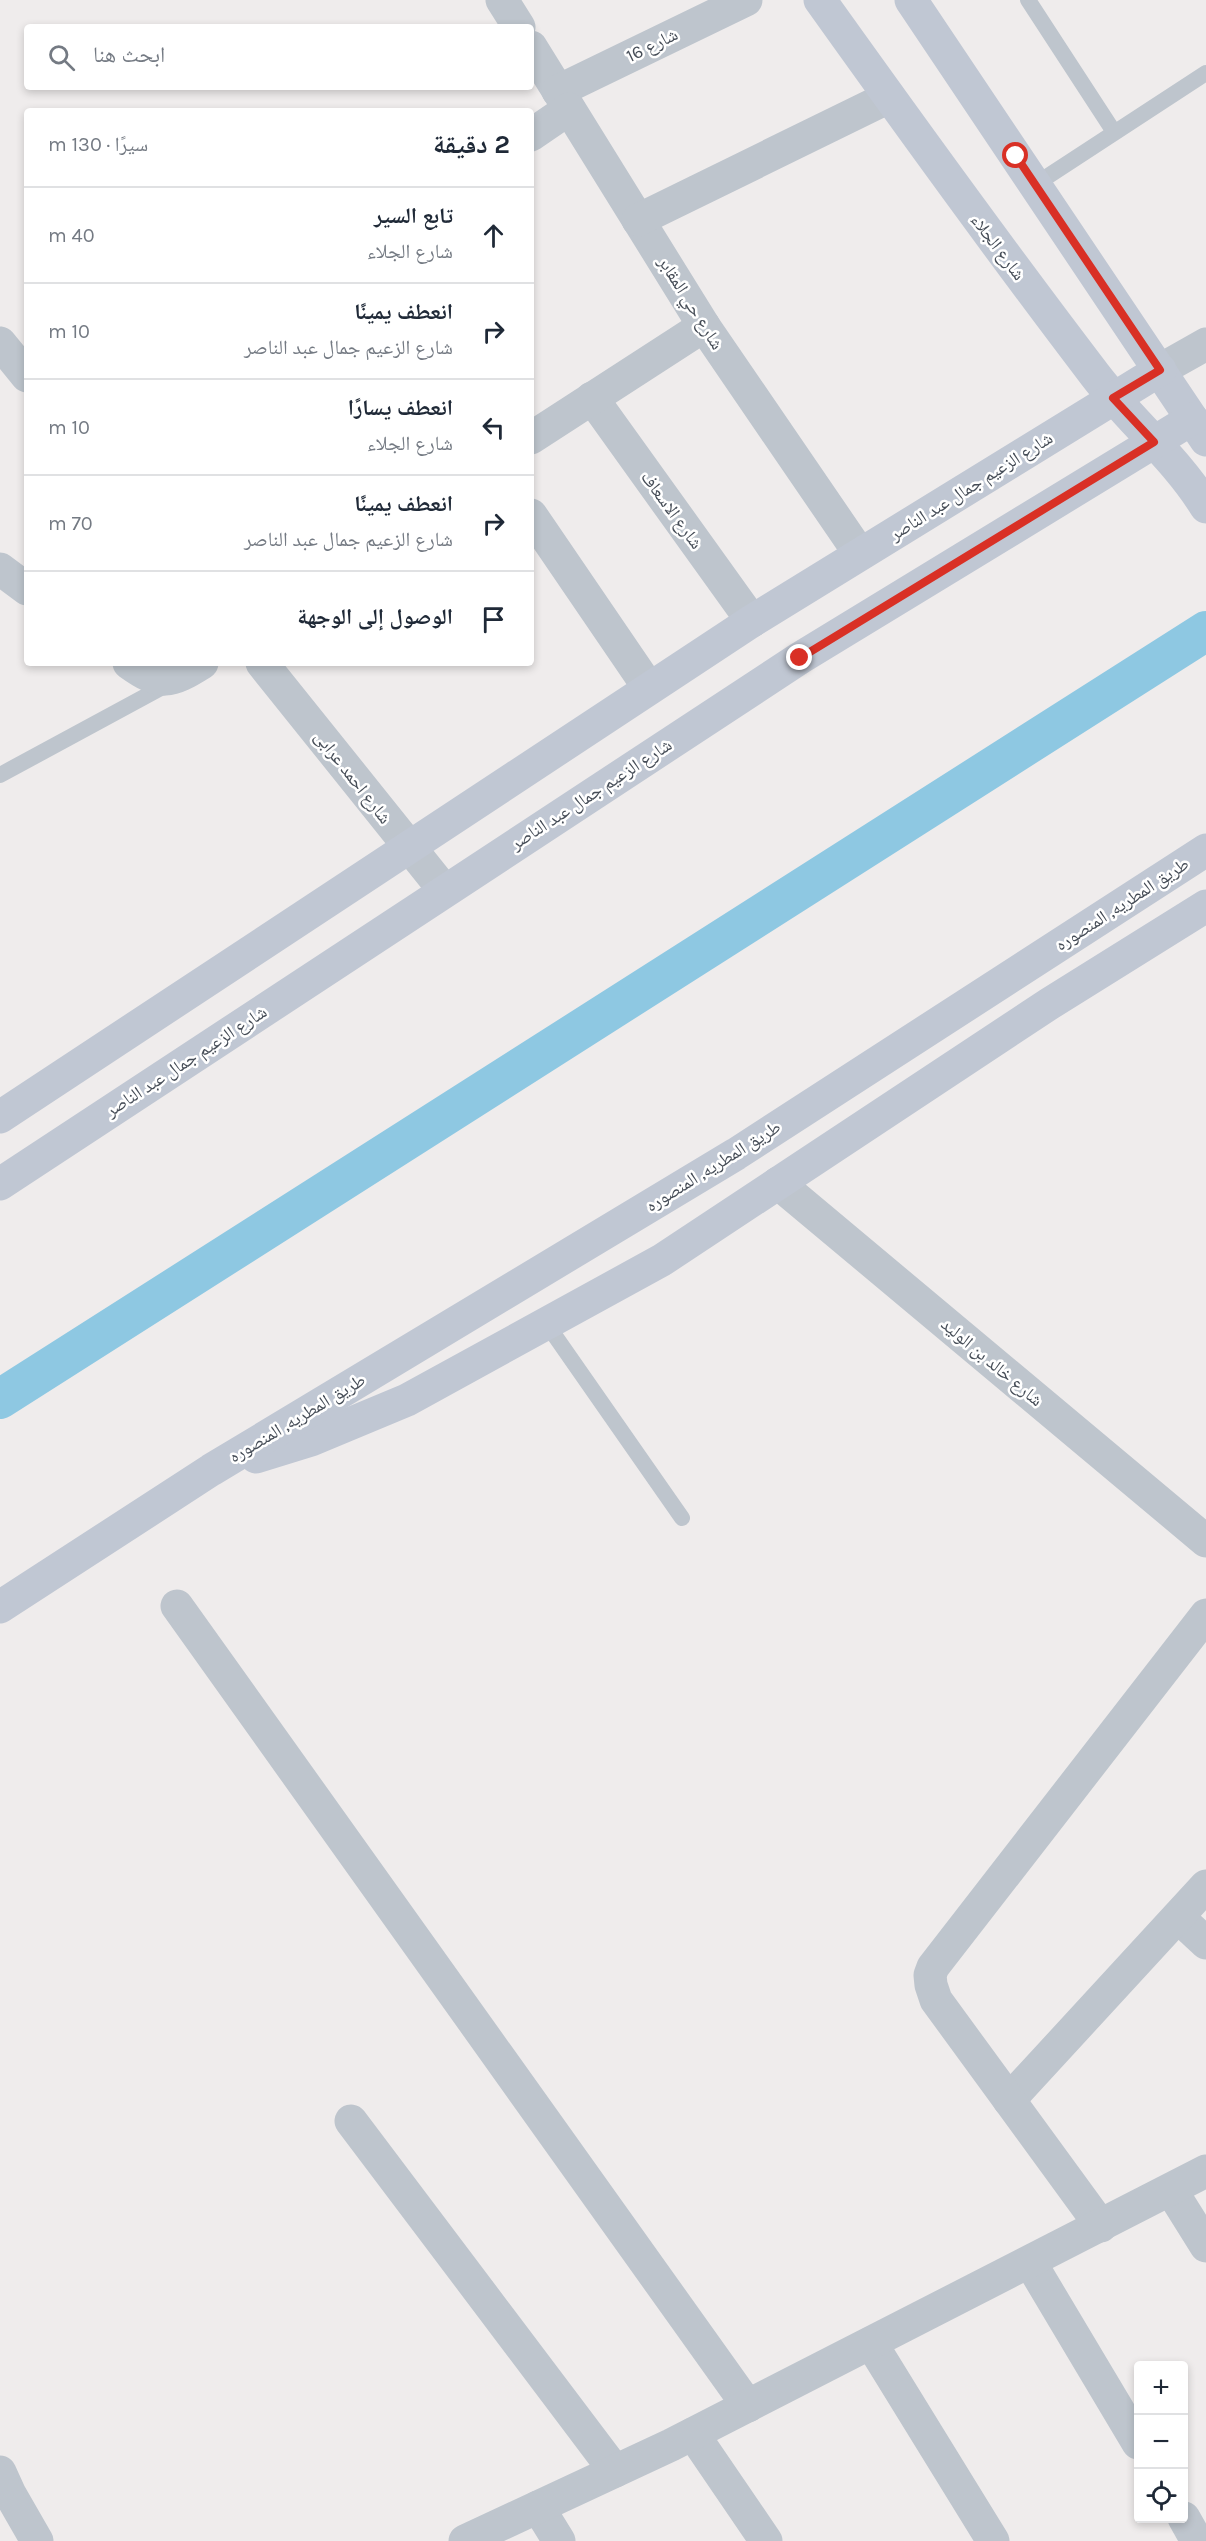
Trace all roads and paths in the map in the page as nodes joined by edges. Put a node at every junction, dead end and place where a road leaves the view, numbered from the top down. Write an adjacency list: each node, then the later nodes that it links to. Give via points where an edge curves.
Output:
1 (502, 0): 6 (street)
2 (746, 0): 10 (street, شارع 16)
3 (820, 0): 9 (street, شارع الجلاء)
4 (911, 0): 13 (street)
5 (1028, 0): 12 (lane)
6 (517, 24)
7 (534, 52): 10 (street, شارع حي المقابر)
8 (1206, 73): 12 (lane)
9 (889, 97): 14 (street); 21 (street, شارع الجلاء)
10 (564, 100): 11 (street, شارع 16); 14 (street, شارع حي المقابر)
11 (534, 132)
12 (1114, 132): 13 (lane)
13 (1036, 184): 18 (street)
14 (638, 220): 15 (street, شارع حي المقابر)
15 (704, 326): 20 (street); 27 (street, شارع حي المقابر)
16 (0, 343): 19 (street)
17 (1206, 344): 18 (street)
18 (1160, 370): 21 (street, شارع الزعيم جمال عبد الناصر); 22 (street)
19 (24, 372)
20 (592, 398): 23 (street); 31 (street, شارع الاسعاف)
21 (1113, 398): 24 (street, شارع الجلاء); 27 (street, شارع الزعيم جمال عبد الناصر)
22 (1201, 423): 24 (street, شارع الزعيم جمال عبد الناصر)
23 (534, 436)
24 (1154, 442): 25 (street, شارع الجلاء); 39 (street, شارع الزعيم جمال عبد الناصر, via 800,658)
25 (1198, 495)
26 (534, 519): 35 (street)
27 (860, 554): 31 (street, شارع الزعيم جمال عبد الناصر)
28 (24, 556): 29 (street)
29 (0, 568): 30 (street)
30 (24, 587)
31 (752, 621): 35 (street, شارع الزعيم جمال عبد الناصر)
32 (133, 666): 34 (street, via 160,679)
33 (264, 666): 37 (street, شارع احمد عرابى)
34 (190, 670): 36 (lane)
35 (649, 688): 37 (street, شارع الزعيم جمال عبد الناصر)
36 (0, 775)
37 (408, 847): 39 (street, شارع احمد عرابى); 41 (street, شارع الزعيم جمال عبد الناصر)
38 (1206, 850): 45 (street, طريق المطريه, المنصوره, via 736,1154)
39 (444, 890): 43 (street, شارع الزعيم جمال عبد الناصر)
40 (1206, 906): 42 (street, طريق المطريه, المنصوره, via 1049,1004)
41 (0, 1117)
42 (778, 1183): 44 (street, طريق المطريه, المنصوره, via 662,1260); 47 (street, شارع خالد بن الوليد)
43 (0, 1184)
44 (546, 1323): 45 (street, طريق المطريه, المنصوره, via 407,1400 311,1440); 46 (lane)
45 (212, 1470): 49 (street, طريق المطريه, المنصوره)
46 (682, 1518)
47 (1206, 1541)
48 (177, 1606): 62 (street)
49 (0, 1607)
50 (1206, 1615): 54 (street, via 930,1975 936,2000)
51 (1206, 1886): 52 (street)
52 (1178, 1917): 53 (street); 54 (street)
53 (1206, 1943)
54 (1009, 2100): 58 (street)
55 (351, 2121): 65 (street)
56 (1206, 2170): 57 (street)
57 (1171, 2190): 58 (street); 59 (street)
58 (1101, 2226): 60 (street)
59 (1206, 2246)
60 (1030, 2262): 61 (street); 64 (street)
61 (871, 2343): 62 (street); 73 (street)
62 (748, 2406): 63 (street)
63 (693, 2434): 65 (street); 72 (street)
64 (1134, 2436)
65 (615, 2471): 67 (street)
66 (0, 2472): 69 (street)
67 (538, 2506): 70 (street); 71 (street)
68 (1187, 2523): 74 (street)
69 (37, 2541)
70 (465, 2541)
71 (559, 2541)
72 (765, 2541)
73 (993, 2541)
74 (1197, 2541)

